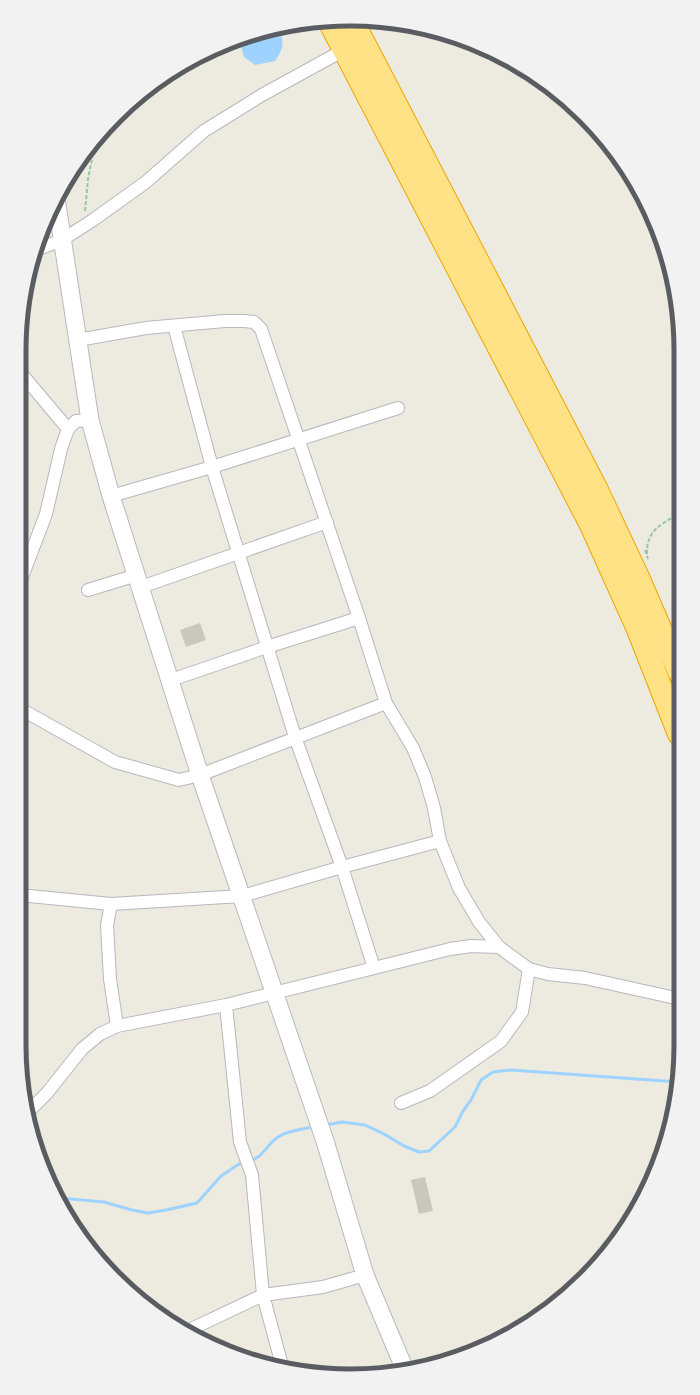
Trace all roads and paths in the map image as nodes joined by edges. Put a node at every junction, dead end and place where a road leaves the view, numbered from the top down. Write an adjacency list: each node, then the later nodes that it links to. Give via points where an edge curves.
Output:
1 (355, 26): 26 (highway, via 596,488)
2 (332, 27): 3 (highway)
3 (344, 50): 6 (street, via 262,95 204,131 146,182); 30 (highway, via 591,525 637,627)
4 (93, 153): 6 (path, via 85,214)
5 (59, 207): 6 (street)
6 (68, 236): 7 (street); 9 (street)
7 (43, 247)
8 (174, 326): 9 (street, via 146,328); 14 (street, via 225,321 254,322 260,329); 15 (street)
9 (78, 340): 12 (street)
10 (26, 379): 13 (street)
11 (398, 408): 14 (street)
12 (90, 420): 13 (street, via 76,421); 16 (street)
13 (68, 429): 21 (street, via 60,449 46,514)
14 (299, 439): 15 (street); 18 (street)
15 (212, 467): 16 (street); 19 (street)
16 (111, 496): 22 (street)
17 (674, 517): 20 (path, via 656,528 647,543)
18 (326, 522): 19 (street); 24 (street)
19 (239, 553): 22 (street); 25 (street)
20 (647, 556)
21 (26, 567)
22 (139, 581): 23 (street); 27 (street)
23 (88, 590)
24 (359, 618): 25 (street); 28 (street)
25 (267, 647): 27 (street); 31 (street)
26 (674, 660)
27 (171, 680): 32 (street)
28 (386, 704): 31 (street); 33 (street, via 413,748 426,777)
29 (26, 712): 32 (street, via 116,762 179,780)
30 (674, 721)
31 (295, 737): 32 (street); 34 (street)
32 (200, 775): 36 (street)
33 (440, 841): 34 (street); 38 (street, via 459,888 479,922)
34 (342, 867): 36 (street); 39 (street)
35 (26, 896): 37 (street)
36 (242, 896): 37 (street); 41 (street)
37 (111, 904): 44 (street, via 107,925 110,979)
38 (499, 947): 39 (street, via 472,946 450,949); 40 (street)
39 (374, 968): 41 (street)
40 (529, 969): 42 (street, via 585,978); 45 (street, via 522,1012 502,1041 430,1091)
41 (276, 993): 43 (street); 47 (street, via 326,1141)
42 (674, 998)
43 (226, 1004): 44 (street); 48 (street, via 240,1142 252,1175)
44 (117, 1026): 46 (street, via 100,1034 82,1049)
45 (401, 1103)
46 (32, 1108)
47 (365, 1276): 48 (street, via 322,1287); 50 (street)
48 (263, 1294): 49 (street); 51 (street)
49 (192, 1328)
50 (388, 1332): 52 (street); 53 (street, via 396,1358)
51 (281, 1362)
52 (403, 1364)
53 (395, 1366)

